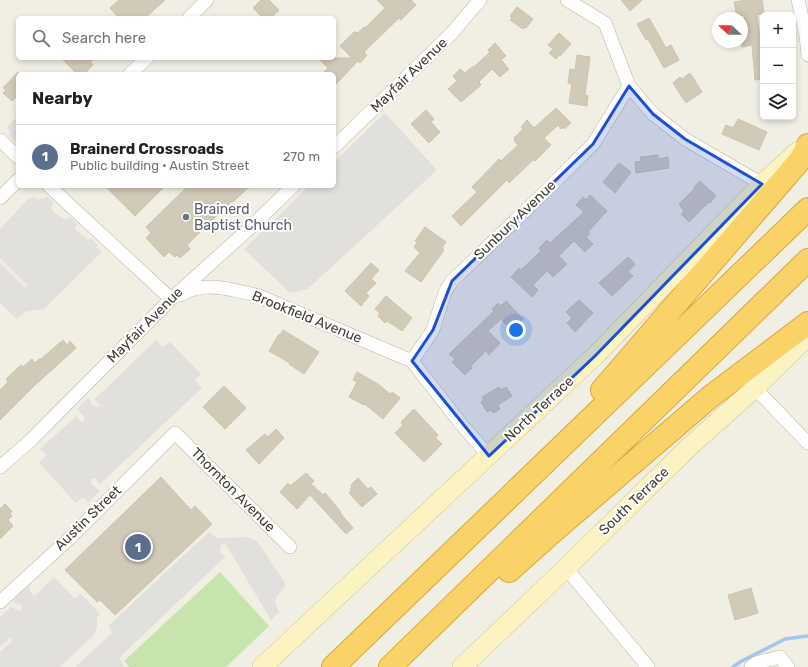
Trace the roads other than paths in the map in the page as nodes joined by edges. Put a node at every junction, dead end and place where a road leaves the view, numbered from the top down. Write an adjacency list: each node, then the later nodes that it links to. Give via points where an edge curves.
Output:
1 (208, 0): 5 (street)
2 (480, 0): 13 (street, Mayfair Avenue, via 451,34)
3 (567, 0): 10 (street, via 605,23)
4 (798, 0): 6 (street)
5 (191, 16)
6 (807, 35): 7 (street)
7 (808, 55)
8 (145, 60): 9 (street)
9 (132, 72)
10 (629, 86): 17 (street, via 653,114 685,139); 26 (street, Sunbury Avenue, via 593,144 452,281 445,292 433,330)
11 (0, 140): 15 (street)
12 (808, 142): 17 (street, North Terrace)
13 (336, 145)
14 (808, 145): 32 (highway, via 801,160)
15 (16, 155)
16 (16, 182): 20 (street)
17 (762, 184): 30 (street, North Terrace, via 595,356)
18 (51, 188): 23 (street)
19 (291, 188): 23 (street, Mayfair Avenue)
20 (0, 198)
21 (808, 209): 32 (highway)
22 (808, 260): 39 (highway)
23 (171, 298): 26 (street, Brookfield Avenue, via 196,288 236,290 259,296); 31 (street, Mayfair Avenue)
24 (808, 323): 40 (highway, via 710,397 548,536)
25 (808, 336): 27 (street, South Terrace)
26 (412, 361): 30 (street, Brookfield Avenue)
27 (755, 388): 29 (street); 34 (street, South Terrace, via 689,447)
28 (175, 433): 33 (street, Thornton Avenue); 35 (street, Austin Street, via 72,536)
29 (808, 443)
30 (489, 456): 37 (street, North Terrace)
31 (0, 467)
32 (511, 495): 38 (highway)
33 (290, 547)
34 (566, 568): 41 (street, South Terrace); 42 (street)
35 (0, 602)
36 (784, 662): 43 (street, via 756,663)
37 (262, 667)
38 (333, 667)
39 (390, 667)
40 (403, 667)
41 (462, 667)
42 (648, 667)
43 (751, 667)

